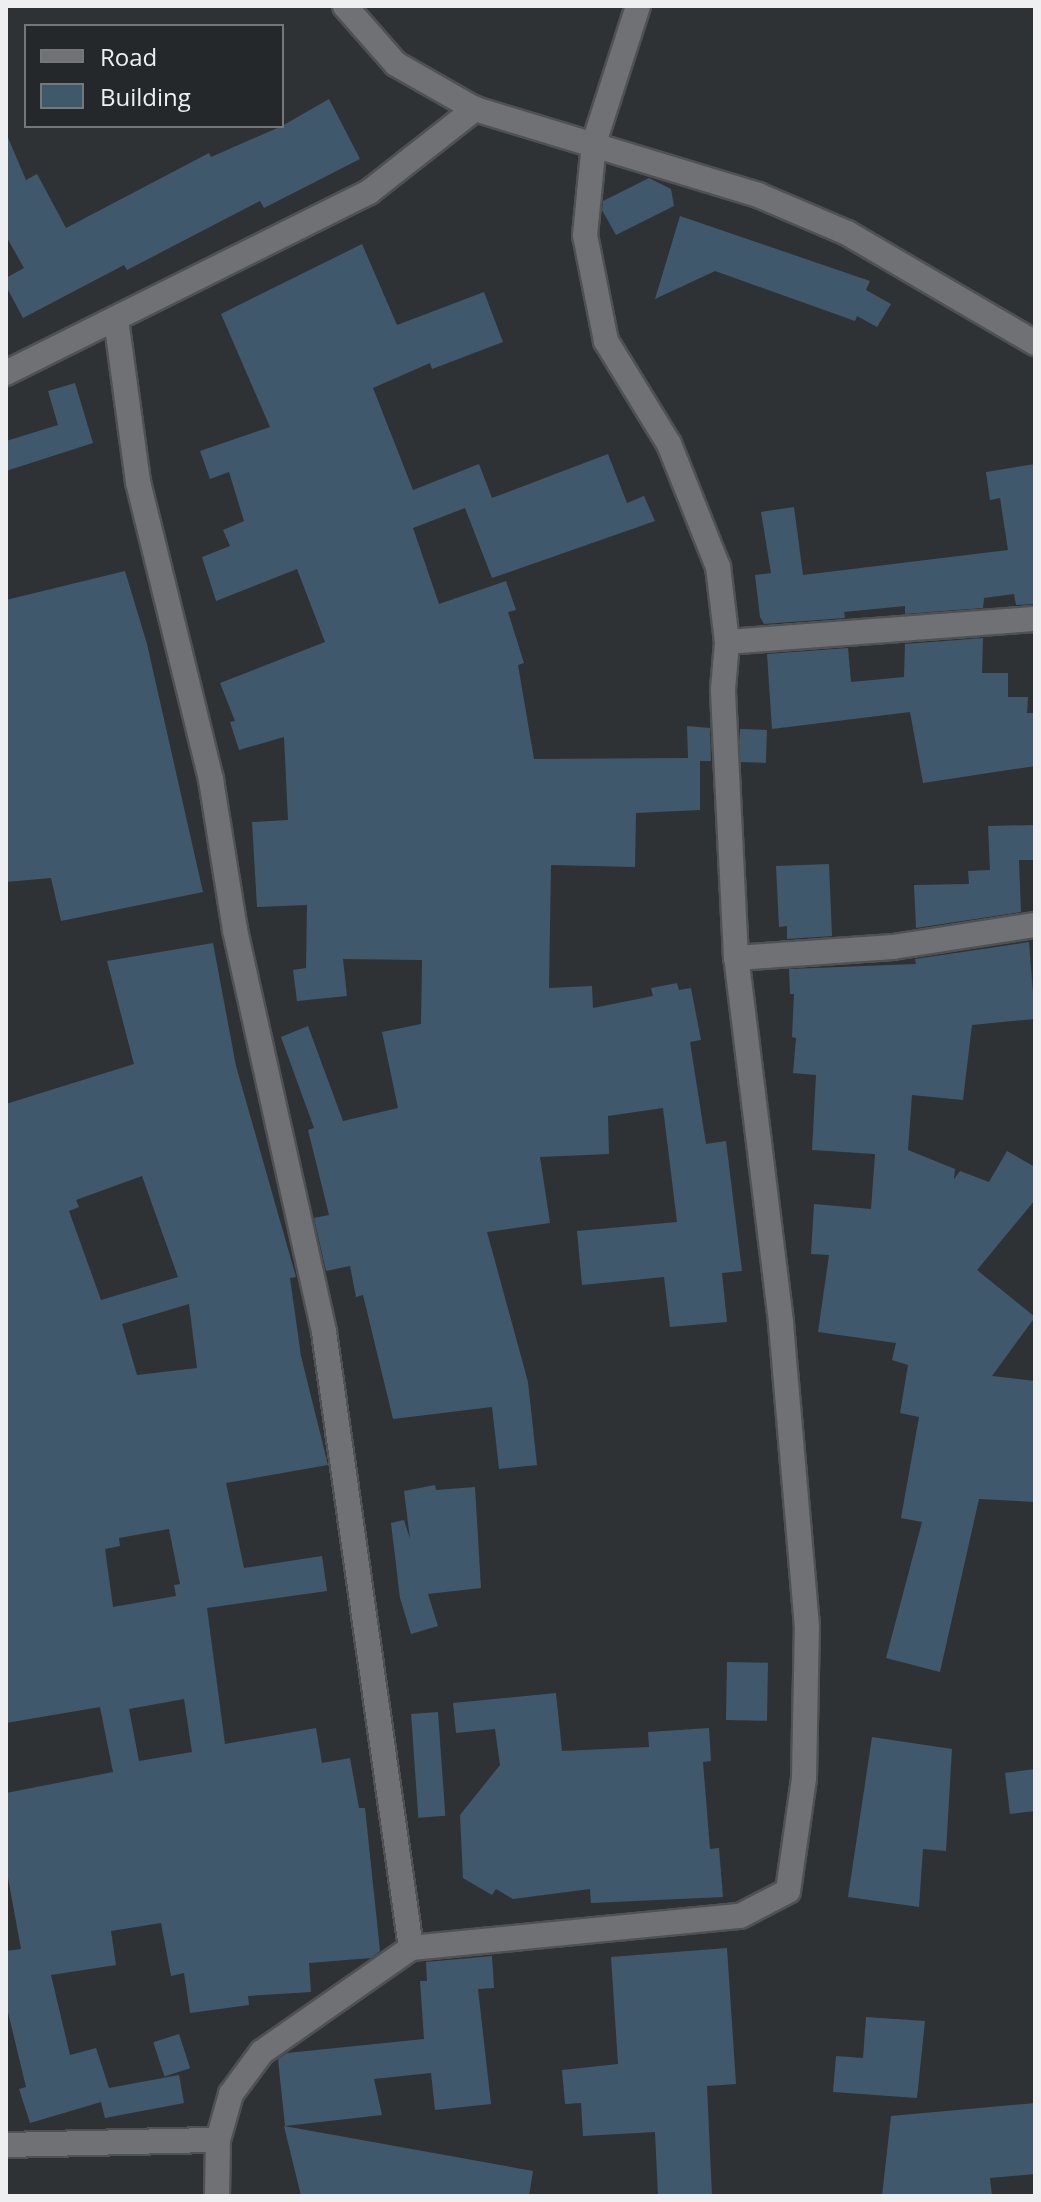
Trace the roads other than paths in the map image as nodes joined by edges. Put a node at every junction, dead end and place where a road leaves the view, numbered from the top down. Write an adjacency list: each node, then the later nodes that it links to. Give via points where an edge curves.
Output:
1 (345, 6): 3 (street, via 396,64)
2 (638, 6): 4 (street)
3 (475, 109): 4 (street); 5 (street, via 369,192)
4 (594, 143): 6 (street, via 758,195 847,233); 9 (street, via 585,235 606,341 674,458 718,567)
5 (116, 319): 7 (street); 12 (street, via 138,482 211,780 235,930 324,1332)
6 (1035, 343)
7 (6, 373)
8 (1035, 619): 9 (street)
9 (727, 642): 11 (street, via 723,689)
10 (1035, 925): 11 (street, via 893,947)
11 (736, 958): 12 (street, via 781,1322 807,1627 804,1778 788,1891 740,1916)
12 (411, 1948): 13 (street, via 262,2052 231,2094)
13 (218, 2140): 14 (street); 15 (street)
14 (6, 2145)
15 (217, 2196)

